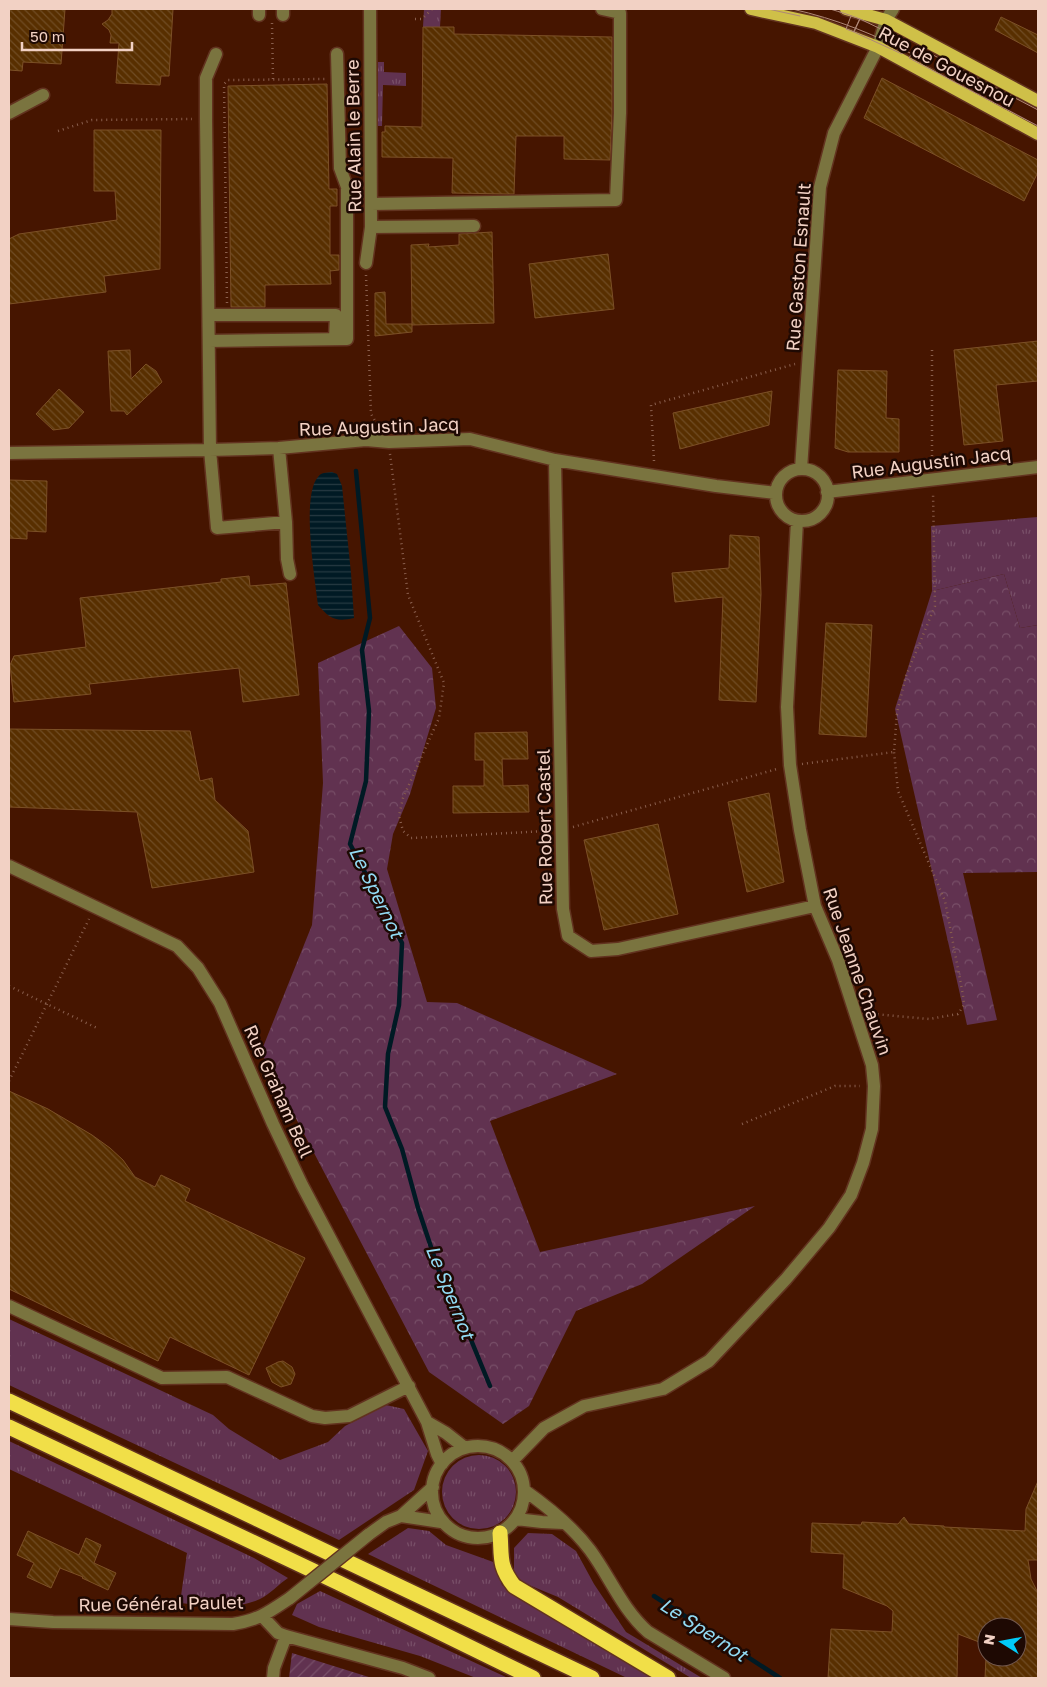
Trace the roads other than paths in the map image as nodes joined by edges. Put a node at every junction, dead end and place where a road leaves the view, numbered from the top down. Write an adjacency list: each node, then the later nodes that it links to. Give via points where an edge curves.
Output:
1 (370, 9): 13 (street, Rue Alain le Berre)
2 (602, 9): 13 (street, via 620,14 616,200)
3 (751, 9): 6 (main road, Rue de Gouesnou, via 816,24)
4 (846, 9): 5 (main road, Rue de Gouesnou)
5 (889, 14): 6 (street, Rue Gaston Esnault); 10 (main road, Rue de Gouesnou)
6 (878, 47): 12 (main road, Rue de Gouesnou); 25 (street, Rue Gaston Esnault, via 834,132 820,187)
7 (216, 54): 17 (street, via 206,78)
8 (337, 54): 18 (street, via 340,168 347,187 348,339)
9 (43, 95): 11 (street)
10 (1038, 101)
11 (9, 113)
12 (1038, 134)
13 (371, 204): 15 (street, Rue Alain le Berre)
14 (474, 226): 15 (street)
15 (371, 228): 16 (street, Rue Alain le Berre)
16 (366, 263)
17 (209, 315): 18 (street, via 336,315); 19 (street)
18 (335, 339): 19 (street)
19 (209, 341): 21 (street)
20 (280, 448): 21 (street, Rue Augustin Jacq); 23 (street, Rue Augustin Jacq, via 366,440 470,440); 29 (street)
21 (210, 450): 22 (street, Rue Augustin Jacq); 29 (street, via 217,528)
22 (9, 453)
23 (555, 460): 27 (street, Rue Augustin Jacq); 32 (street, Rue Robert Castel, via 563,909 568,936 592,951 618,949)
24 (1038, 467): 26 (street, Rue Augustin Jacq)
25 (800, 469): 26 (street, via 818,475); 27 (street, via 784,477)
26 (828, 492): 28 (street, via 820,514 809,520)
27 (776, 493): 28 (street, via 781,511)
28 (797, 521): 32 (street, Rue Jeanne Chauvin, via 787,707 790,765)
29 (286, 522): 30 (street)
30 (290, 574)
31 (9, 866): 34 (street, Rue Graham Bell, via 177,946 187,955 220,1003 302,1185)
32 (815, 906): 39 (street, Rue Jeanne Chauvin, via 854,1004 872,1064 872,1129 851,1195 829,1228 786,1279 709,1361 663,1389 584,1406 544,1428)
33 (9, 1306): 34 (street, via 162,1378 227,1377 312,1416 349,1416)
34 (409, 1386): 36 (street, Rue Graham Bell)
35 (9, 1401): 54 (highway)
36 (427, 1422): 38 (street); 40 (street, Rue Graham Bell)
37 (9, 1427): 53 (highway)
38 (465, 1448): 39 (street, via 492,1448); 40 (street)
39 (512, 1461): 42 (street, via 522,1477)
40 (442, 1464): 41 (street)
41 (433, 1487): 43 (street, Rue Général Paulet); 45 (street, via 434,1504)
42 (524, 1490): 44 (street); 46 (street)
43 (400, 1516): 45 (street); 48 (street, Rue Général Paulet, bridge, via 368,1535 290,1598)
44 (516, 1519): 46 (street); 47 (street)
45 (442, 1522): 47 (street, via 468,1537 490,1537)
46 (563, 1522): 56 (street, via 591,1552 620,1598 648,1632)
47 (500, 1533): 55 (highway, via 501,1559 505,1574 514,1586)
48 (262, 1616): 49 (street, Rue Général Paulet, via 233,1624); 50 (street, via 278,1633)
49 (9, 1619)
50 (286, 1636): 51 (street); 52 (street, via 404,1668)
51 (273, 1678)
52 (429, 1678)
53 (533, 1678)
54 (592, 1678)
55 (668, 1678)
56 (724, 1678)

